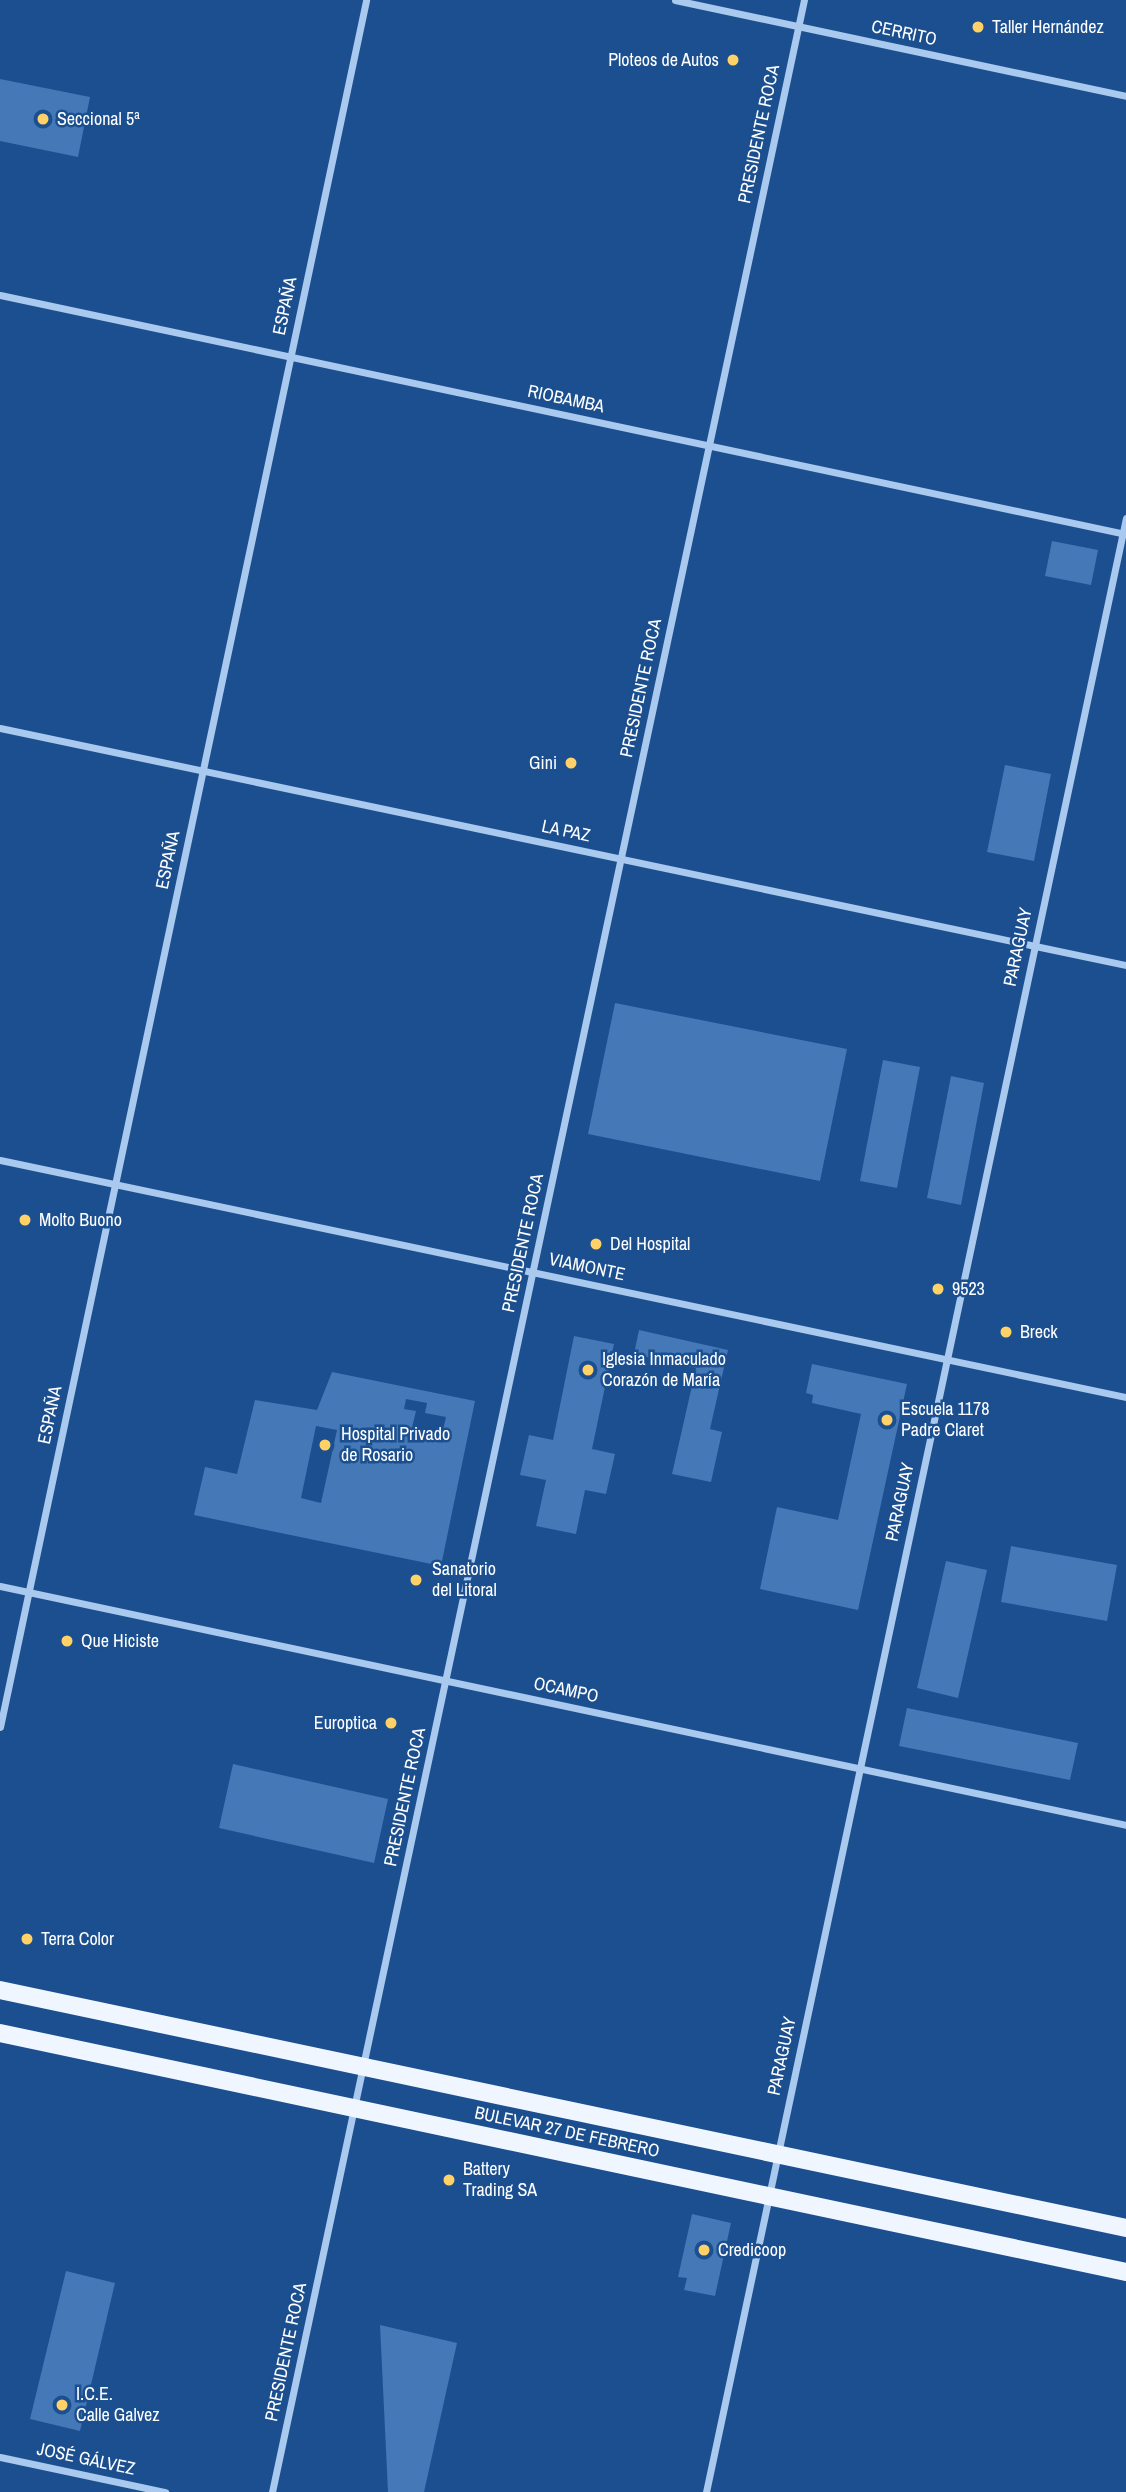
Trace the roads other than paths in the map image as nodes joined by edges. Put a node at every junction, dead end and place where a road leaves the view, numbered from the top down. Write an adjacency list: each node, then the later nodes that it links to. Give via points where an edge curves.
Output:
1 (366, 0): 7 (street, ESPAÑA)
2 (675, 0): 4 (street, CERRITO)
3 (804, 0): 4 (street, PRESIDENTE ROCA)
4 (798, 26): 5 (street, CERRITO); 8 (street, PRESIDENTE ROCA)
5 (1126, 96)
6 (0, 295): 7 (street, RIOBAMBA)
7 (290, 357): 8 (street, RIOBAMBA); 12 (street, ESPAÑA)
8 (709, 446): 10 (street, RIOBAMBA); 13 (street, PRESIDENTE ROCA)
9 (1126, 518): 10 (street, PARAGUAY)
10 (1124, 534): 14 (street, PARAGUAY)
11 (0, 728): 12 (street, LA PAZ)
12 (203, 771): 13 (street, LA PAZ); 17 (street, ESPAÑA)
13 (621, 859): 14 (street, LA PAZ); 18 (street, PRESIDENTE ROCA)
14 (1035, 946): 15 (street, LA PAZ); 19 (street, PARAGUAY)
15 (1126, 965)
16 (0, 1160): 17 (street, VIAMONTE)
17 (115, 1184): 18 (street, VIAMONTE); 22 (street, ESPAÑA)
18 (533, 1272): 19 (street, VIAMONTE); 23 (street, PRESIDENTE ROCA)
19 (947, 1359): 20 (street, VIAMONTE); 25 (street, PARAGUAY)
20 (1126, 1397)
21 (0, 1586): 22 (street, OCAMPO)
22 (29, 1592): 23 (street, OCAMPO); 24 (street, ESPAÑA)
23 (446, 1681): 25 (street, OCAMPO); 29 (street, PRESIDENTE ROCA)
24 (0, 1727)
25 (860, 1769): 26 (street, OCAMPO); 31 (street, PARAGUAY)
26 (1126, 1825)
27 (0, 1990): 29 (main road, BULEVAR 27 DE FEBRERO)
28 (0, 2033): 30 (main road, BULEVAR 27 DE FEBRERO)
29 (363, 2067): 30 (street, PRESIDENTE ROCA); 31 (main road, BULEVAR 27 DE FEBRERO)
30 (355, 2108): 32 (main road, BULEVAR 27 DE FEBRERO); 37 (street, PRESIDENTE ROCA)
31 (777, 2154): 32 (street, PARAGUAY); 33 (main road, BULEVAR 27 DE FEBRERO)
32 (770, 2196): 34 (main road, BULEVAR 27 DE FEBRERO); 38 (street, PARAGUAY)
33 (1126, 2228)
34 (1126, 2272)
35 (0, 2457): 36 (street, JOSÉ GÁLVEZ)
36 (165, 2492)
37 (272, 2492)
38 (706, 2492)

